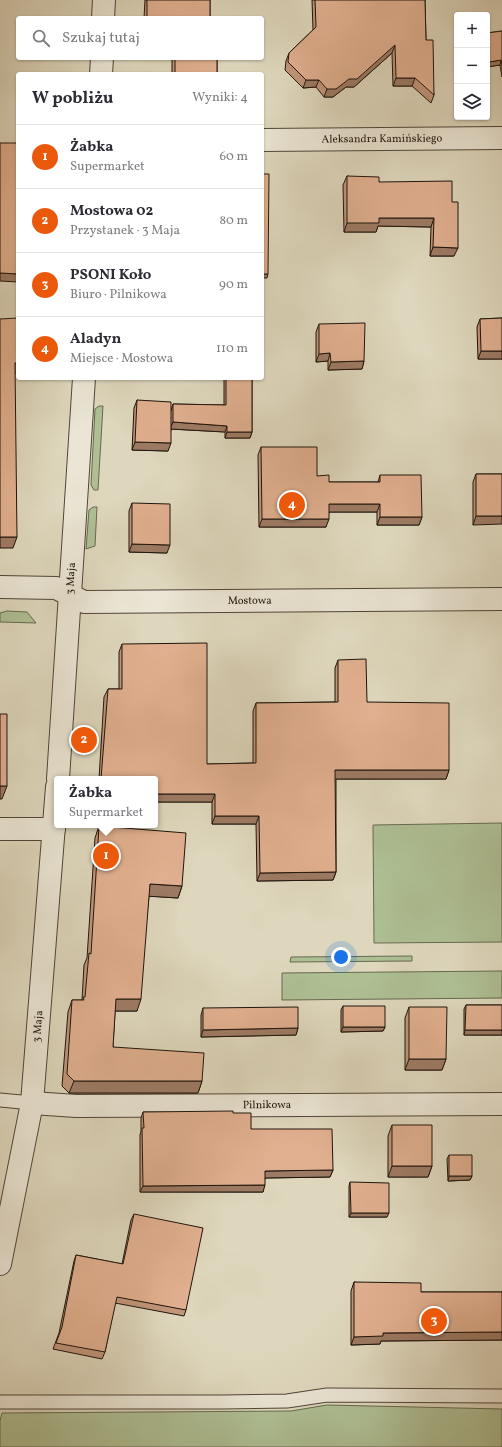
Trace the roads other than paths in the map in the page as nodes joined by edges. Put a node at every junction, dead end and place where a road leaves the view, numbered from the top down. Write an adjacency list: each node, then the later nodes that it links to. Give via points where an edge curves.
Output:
1 (104, 0): 2 (street)
2 (103, 16)
3 (102, 60): 4 (street)
4 (101, 72)
5 (502, 138): 6 (street, Aleksandra Kamińskiego)
6 (264, 140)
7 (84, 380): 9 (street, 3 Maja)
8 (0, 587): 9 (street, Mostowa, via 56,588)
9 (70, 595): 10 (street, Mostowa, via 84,602); 11 (street, 3 Maja)
10 (502, 599)
11 (58, 776)
12 (0, 829): 13 (street)
13 (54, 829): 15 (street, 3 Maja)
14 (0, 1100): 15 (lane)
15 (32, 1102): 16 (street, Pilnikowa, via 76,1106); 17 (street, 3 Maja)
16 (502, 1104)
17 (0, 1264)
18 (502, 1396): 19 (lane, via 327,1395 287,1401)
19 (0, 1402)

